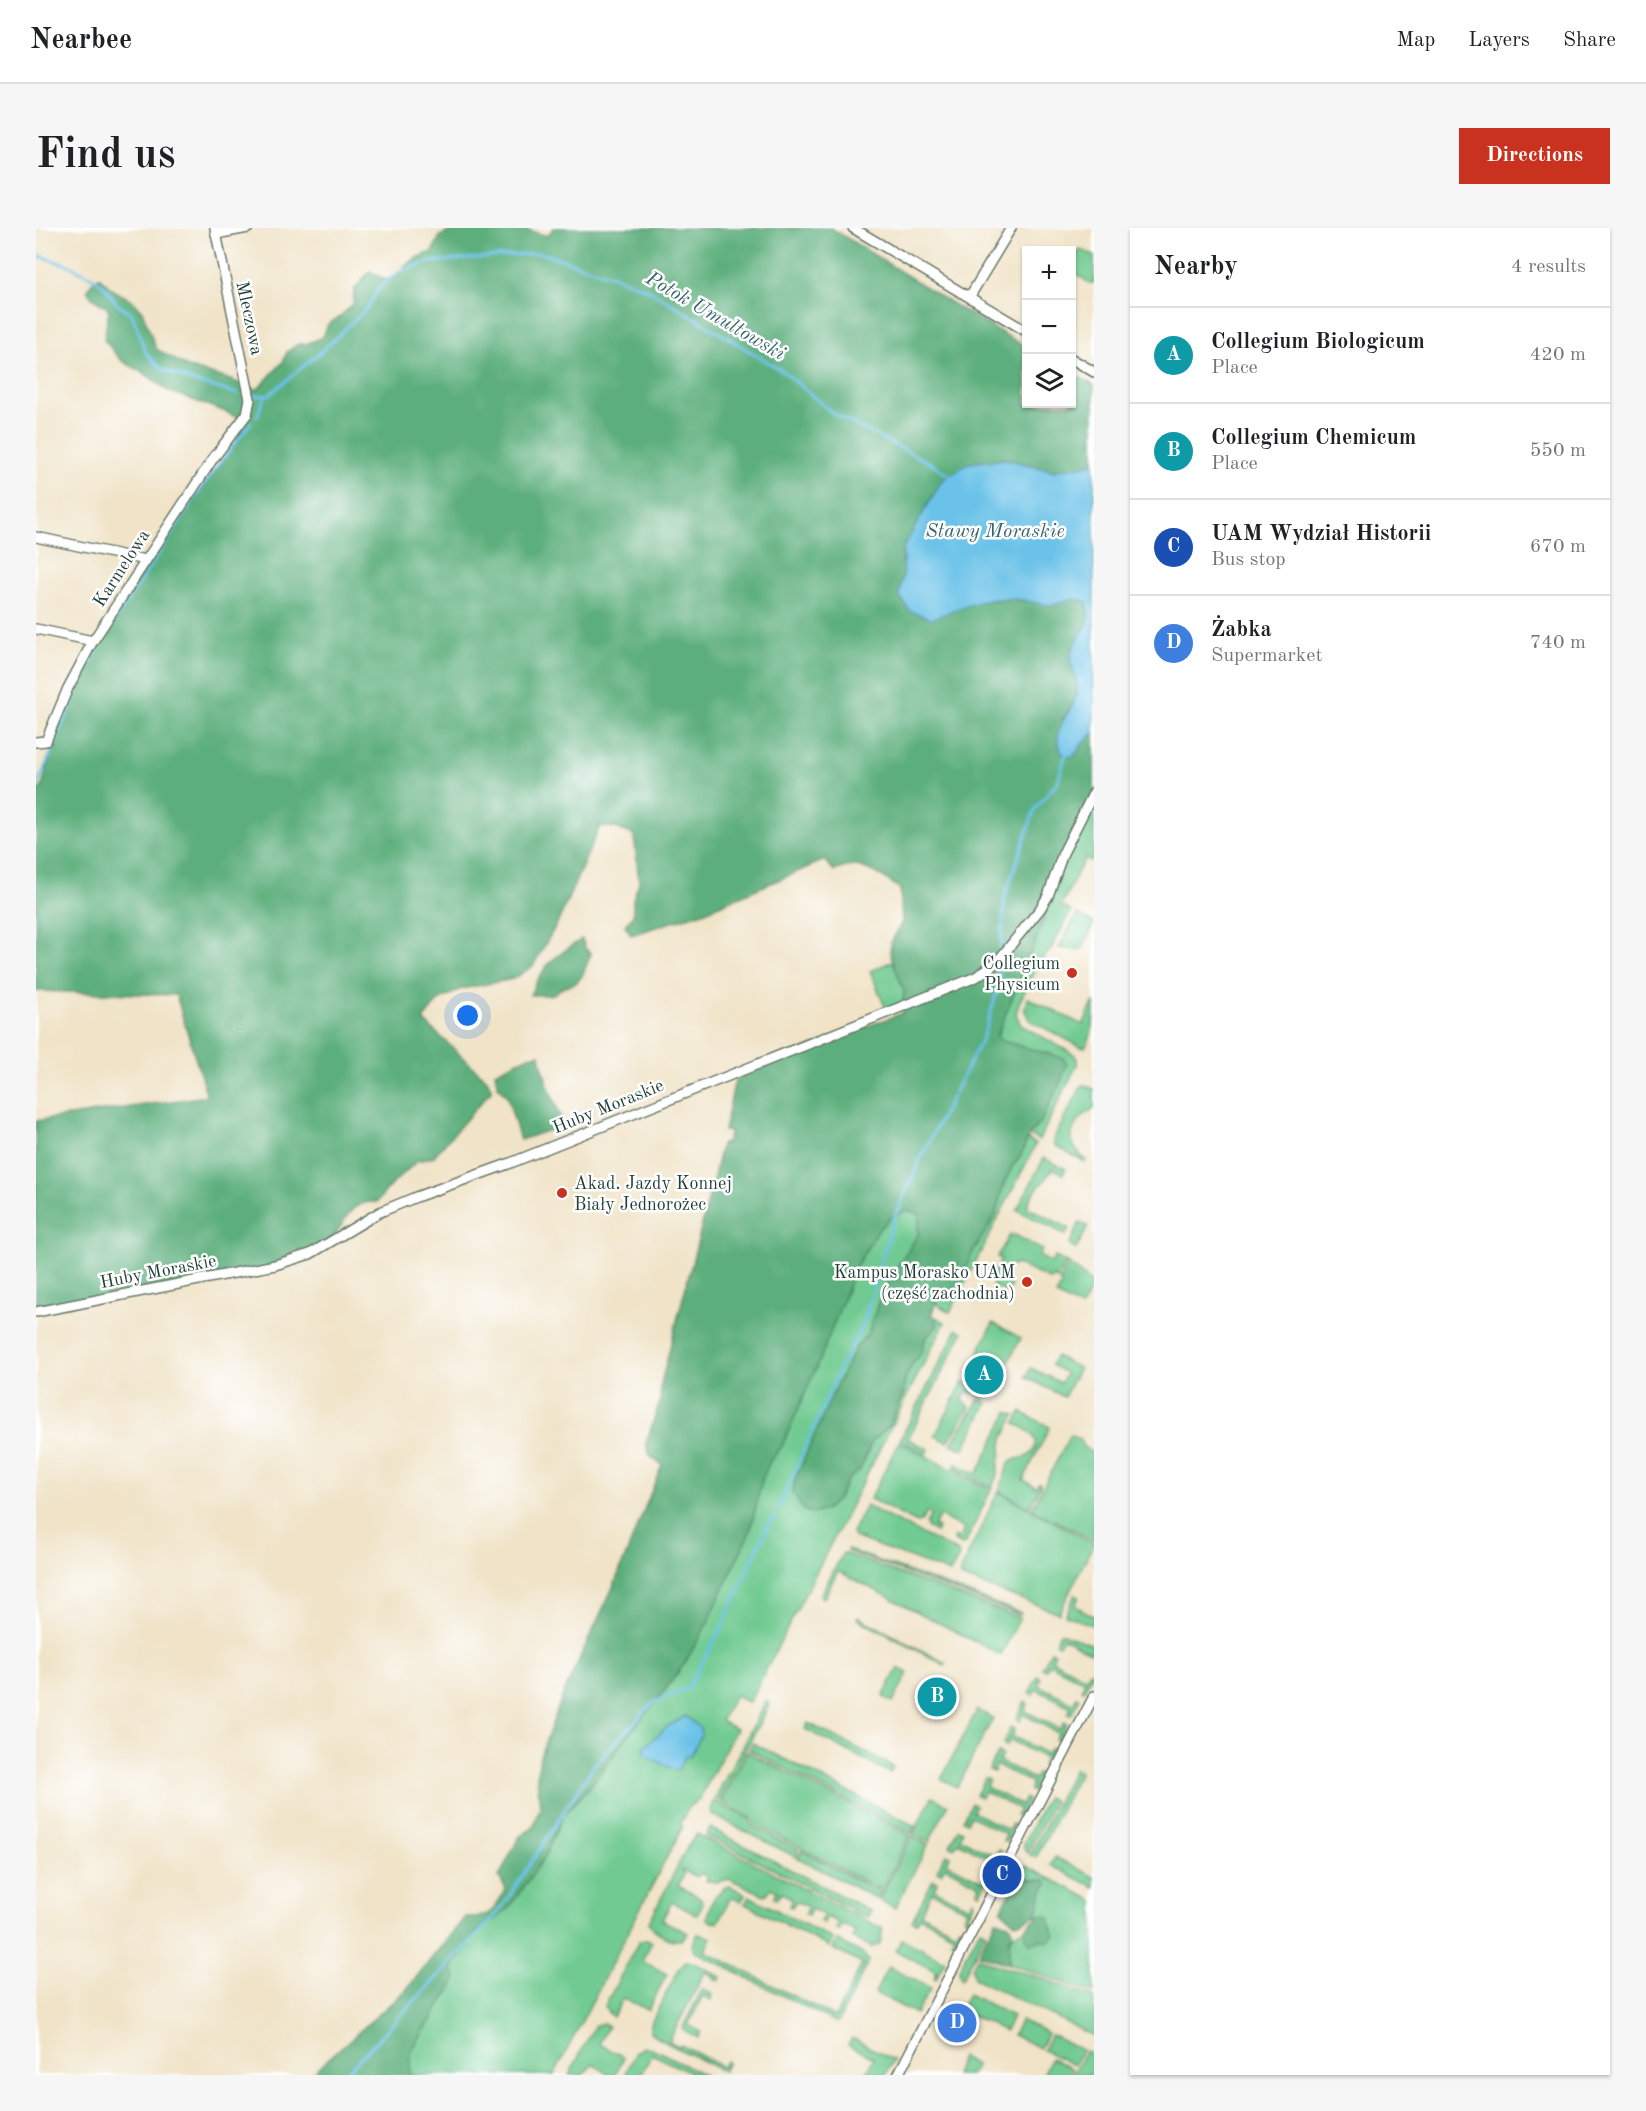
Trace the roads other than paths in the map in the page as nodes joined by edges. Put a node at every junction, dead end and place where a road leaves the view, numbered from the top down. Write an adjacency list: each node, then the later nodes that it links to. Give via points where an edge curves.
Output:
1 (248, 228): 4 (street)
2 (853, 228): 5 (street)
3 (1011, 228): 5 (street)
4 (215, 231): 9 (street, Mleczowa, via 250,399)
5 (970, 296): 6 (street)
6 (1022, 328)
7 (1076, 362): 8 (street)
8 (1094, 372)
9 (247, 414): 11 (street, Karmelowa)
10 (36, 537): 11 (street)
11 (145, 560): 13 (street, Karmelowa)
12 (36, 629): 13 (street)
13 (93, 641): 14 (street, Karmelowa, via 46,741)
14 (36, 742)
15 (1094, 792): 16 (street, Huby Moraskie, via 1040,909 997,962 976,977 398,1204 310,1254 275,1265)
16 (36, 1312)
17 (1094, 1696): 18 (street)
18 (898, 2075)

